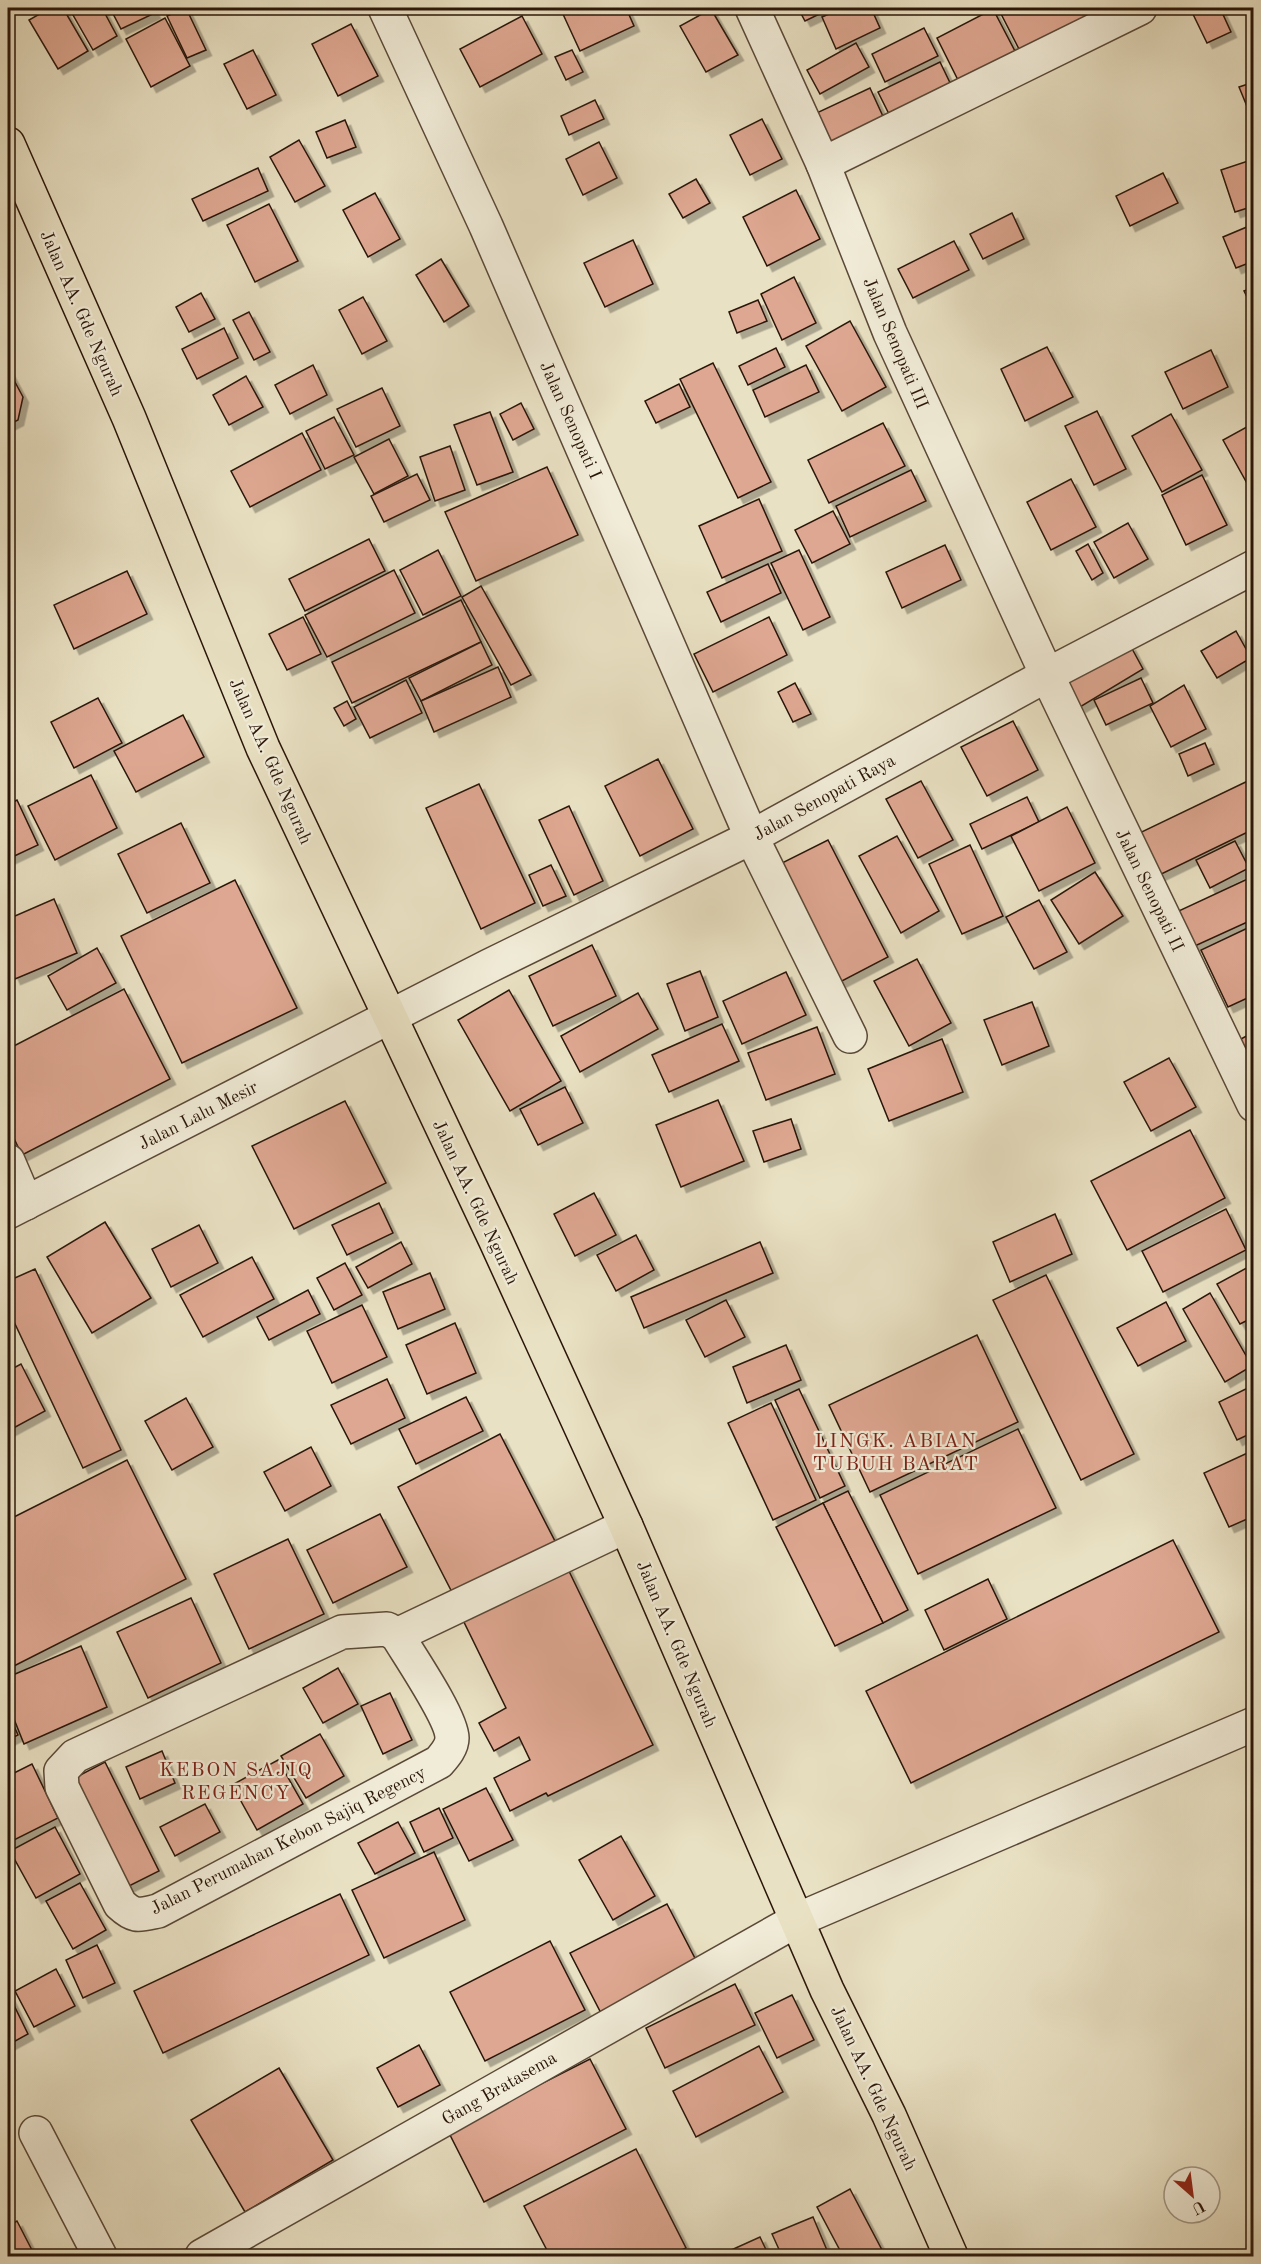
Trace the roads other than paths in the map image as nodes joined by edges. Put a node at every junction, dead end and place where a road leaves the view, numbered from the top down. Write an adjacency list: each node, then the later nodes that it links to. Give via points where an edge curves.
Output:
1 (385, 8): 8 (street, Jalan Senopati I, via 491,237)
2 (752, 8): 5 (street, Jalan Senopati III)
3 (1140, 8): 5 (street)
4 (8, 144): 9 (main road, Jalan AA. Gde Ngurah, via 129,418 263,748)
5 (823, 164): 7 (street, Jalan Senopati III, via 890,333)
6 (1254, 567): 7 (street, Jalan Senopati Raya)
7 (1047, 675): 8 (street, Jalan Senopati Raya); 11 (street, Jalan Senopati II)
8 (751, 836): 9 (street, Jalan Senopati Raya); 10 (street, Jalan Senopati I)
9 (389, 1017): 13 (street, Jalan Lalu Mesir); 14 (main road, Jalan AA. Gde Ngurah)
10 (850, 1036)
11 (1254, 1105)
12 (8, 1161): 13 (street)
13 (16, 1208)
14 (626, 1526): 15 (street); 17 (main road, Jalan AA. Gde Ngurah)
15 (398, 1635): 15 (street, Jalan Perumahan Kebon Sajiq Regency, via 387,1629 342,1632 75,1756 66,1764 61,1771 62,1787 120,1904 130,1914 158,1911 439,1762 452,1738 446,1718)
16 (1254, 1724): 17 (street, Gang Bratasema)
17 (797, 1920): 20 (street, Gang Bratasema); 21 (main road, Jalan AA. Gde Ngurah)
18 (36, 2133): 19 (street)
19 (100, 2256)
20 (202, 2256)
21 (951, 2256)

